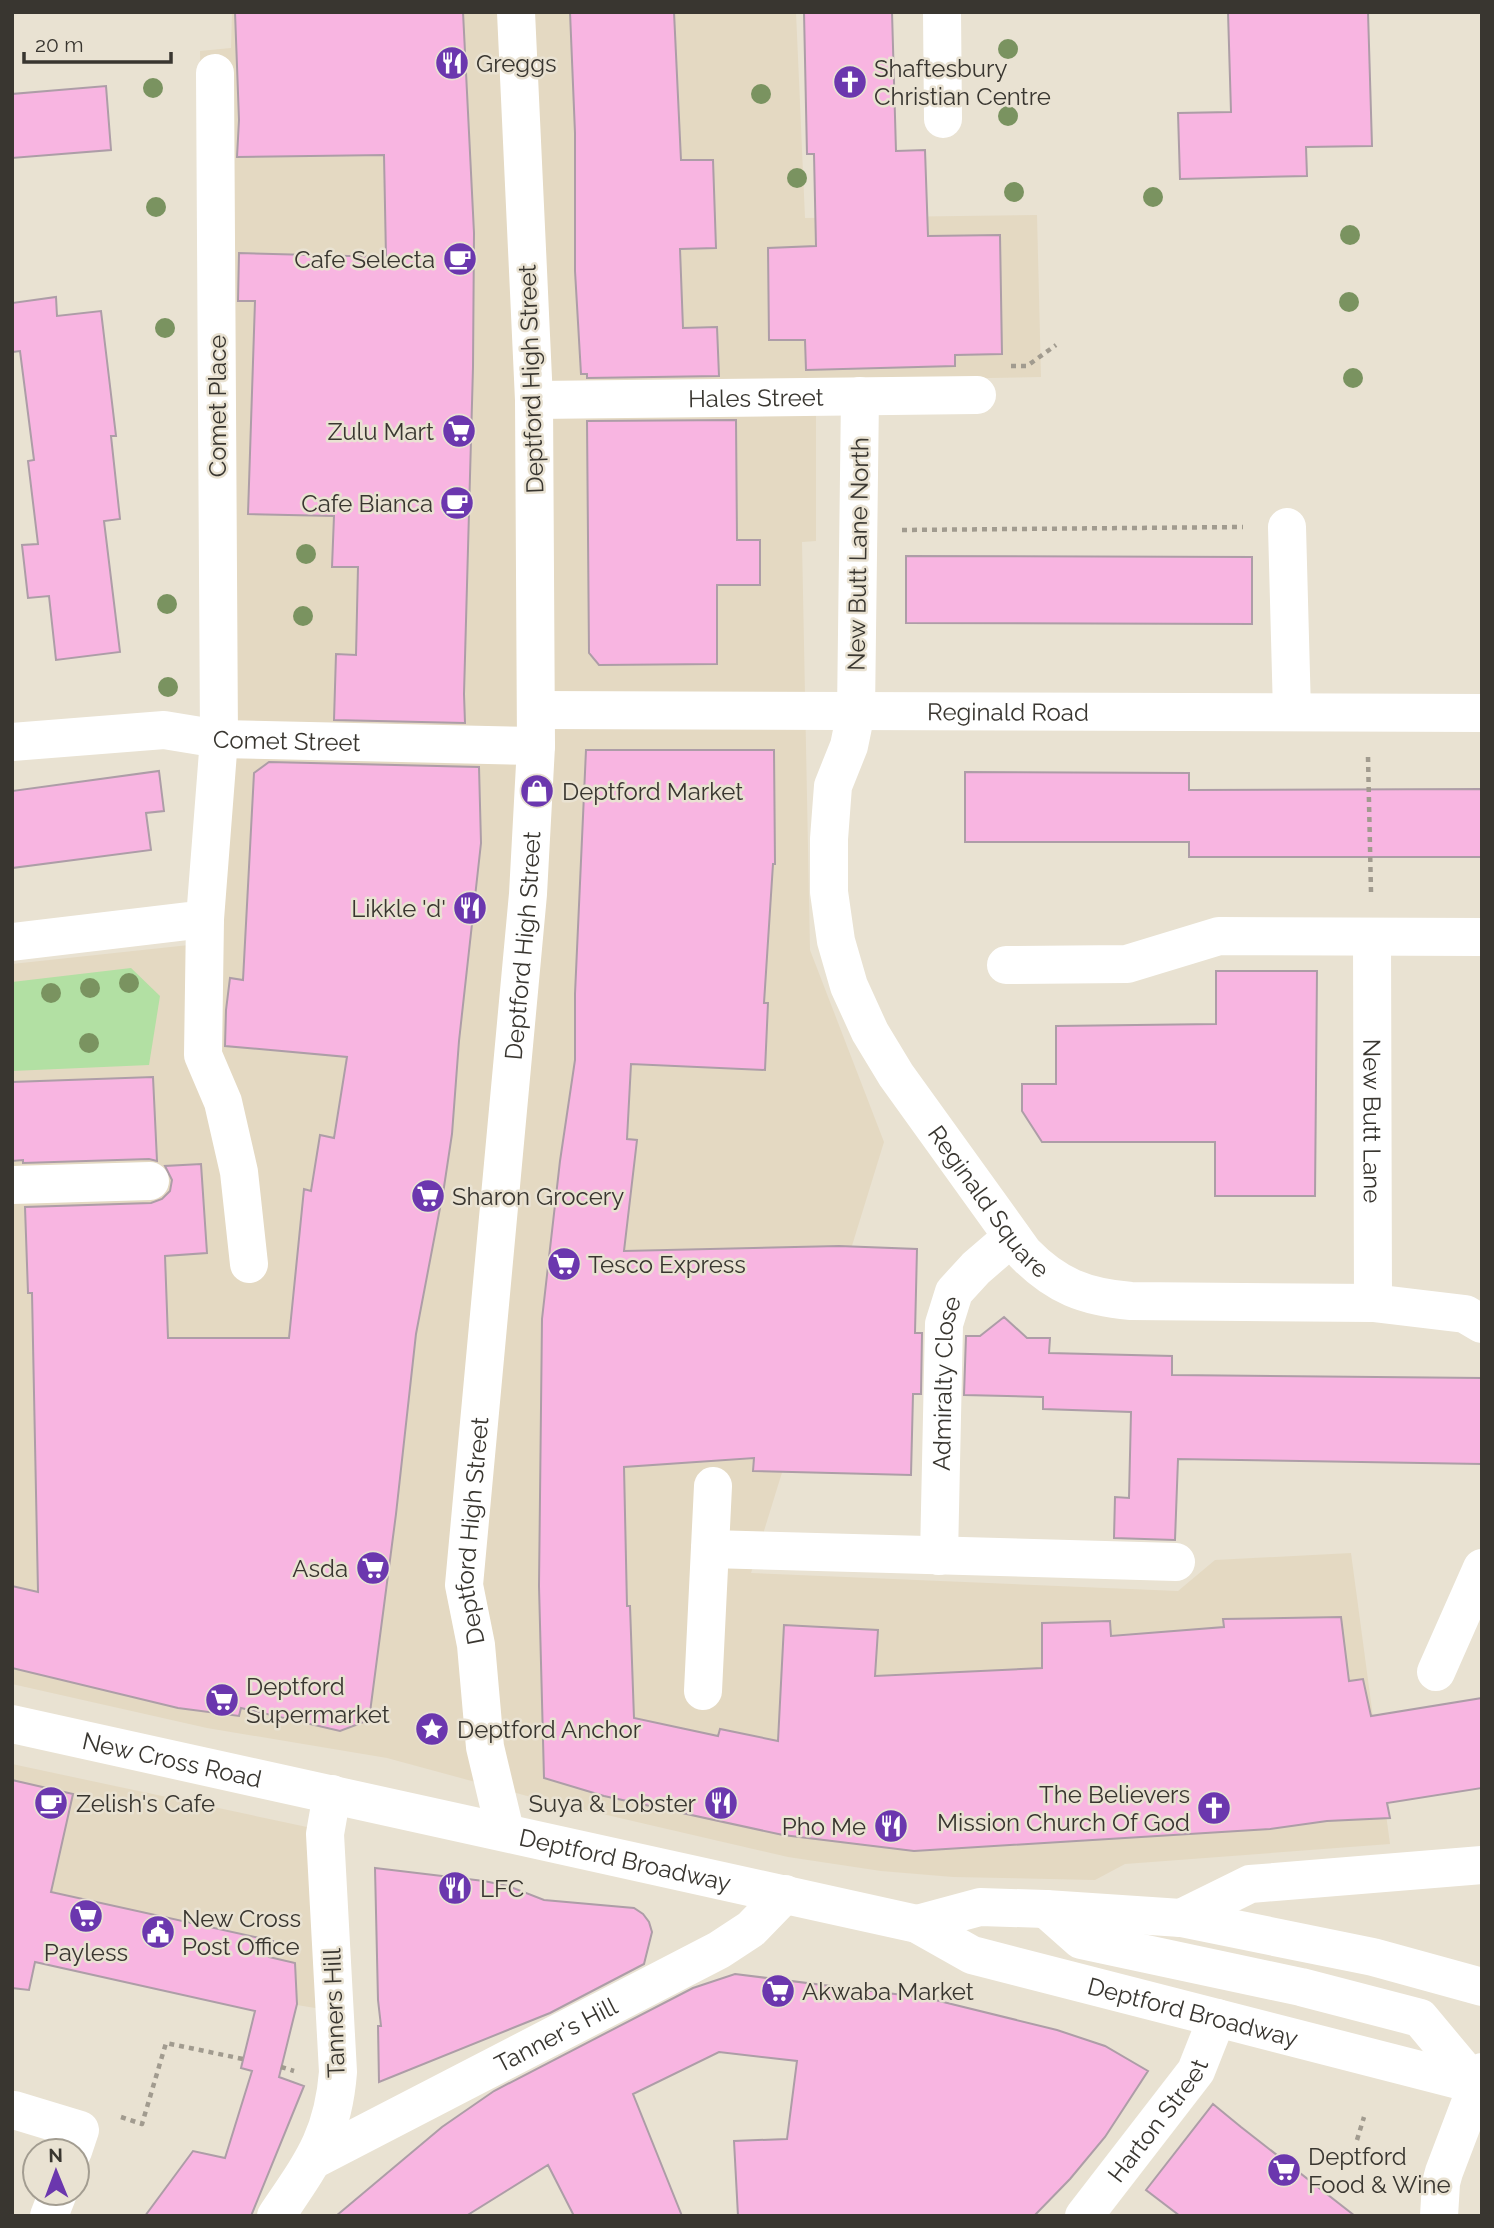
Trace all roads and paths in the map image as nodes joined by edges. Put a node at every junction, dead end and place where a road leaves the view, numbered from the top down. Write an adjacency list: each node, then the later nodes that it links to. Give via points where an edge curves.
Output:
1 (516, 12): 7 (main road, Deptford High Street)
2 (942, 12): 4 (main road)
3 (215, 73): 14 (main road, Comet Place)
4 (943, 119)
5 (977, 395): 6 (main road, Hales Street)
6 (860, 396): 7 (main road, Hales Street); 9 (main road, New Butt Lane North)
7 (534, 400): 13 (main road, Deptford High Street)
8 (1287, 527): 9 (path); 11 (main road)
9 (859, 531): 10 (main road, New Butt Lane North)
10 (856, 712): 11 (main road, Reginald Road); 13 (main road, Reginald Road); 24 (main road, Reginald Square, via 833,786 829,839 836,941 849,986 896,1075)
11 (1292, 712): 12 (main road, Reginald Road)
12 (1482, 713)
13 (536, 728): 14 (main road, Comet Street); 37 (main road, Deptford High Street, via 528,894 464,1585 476,1645 485,1747)
14 (219, 739): 15 (main road, via 164,730); 17 (main road, Comet Street)
15 (12, 742)
16 (1368, 749): 18 (path)
17 (205, 919): 20 (main road); 25 (main road, Comet Street, via 202,1055 223,1102 239,1172)
18 (1372, 937): 19 (main road); 21 (main road, via 1219,936 1127,964); 26 (main road, New Butt Lane)
19 (1482, 937)
20 (12, 942)
21 (1006, 965)
22 (150, 1181): 23 (main road)
23 (12, 1185)
24 (1012, 1237): 26 (main road, Reginald Square, via 1040,1270 1069,1288 1100,1298); 30 (main road, Admiralty Close, via 954,1292 944,1324)
25 (248, 1264)
26 (1373, 1303): 27 (main road, Reginald Square, via 1465,1314)
27 (1482, 1324)
28 (713, 1486): 29 (main road)
29 (710, 1549): 30 (main road); 34 (main road)
30 (939, 1556): 31 (main road)
31 (1176, 1562)
32 (1482, 1568): 33 (main road)
33 (1436, 1672)
34 (703, 1691)
35 (12, 1724): 36 (main road, New Cross Road)
36 (332, 1794): 37 (main road, Deptford Broadway); 53 (main road, Tanners Hill, via 325,1835 338,2072 336,2100)
37 (505, 1831): 39 (main road, Deptford Broadway)
38 (1482, 1865): 41 (main road, via 1250,1884)
39 (785, 1894): 42 (main road, Deptford Broadway); 53 (main road, Tanner's Hill, via 751,1929 719,1950)
40 (1046, 1909): 41 (main road, Deptford Broadway); 42 (main road, Deptford Broadway, via 980,1907); 46 (main road, via 1081,1940 1301,1987 1420,2018)
41 (1181, 1918): 43 (main road, Deptford Broadway, via 1373,1957)
42 (917, 1924): 44 (main road, Deptford Broadway, via 972,1955)
43 (1482, 1987)
44 (1217, 2018): 46 (main road, Deptford Broadway); 56 (main road, Harton Street, via 1196,2071)
45 (243, 2059): 50 (path, via 166,2043 142,2124 88,2107)
46 (1480, 2081): 54 (main road)
47 (14, 2110): 49 (main road)
48 (1364, 2117): 51 (path)
49 (69, 2137)
50 (78, 2137)
51 (1357, 2140)
52 (1482, 2155): 54 (main road)
53 (315, 2159): 55 (main road, Tanners Hill)
54 (1444, 2172): 57 (main road)
55 (276, 2216)
56 (1084, 2216)
57 (1439, 2216)

